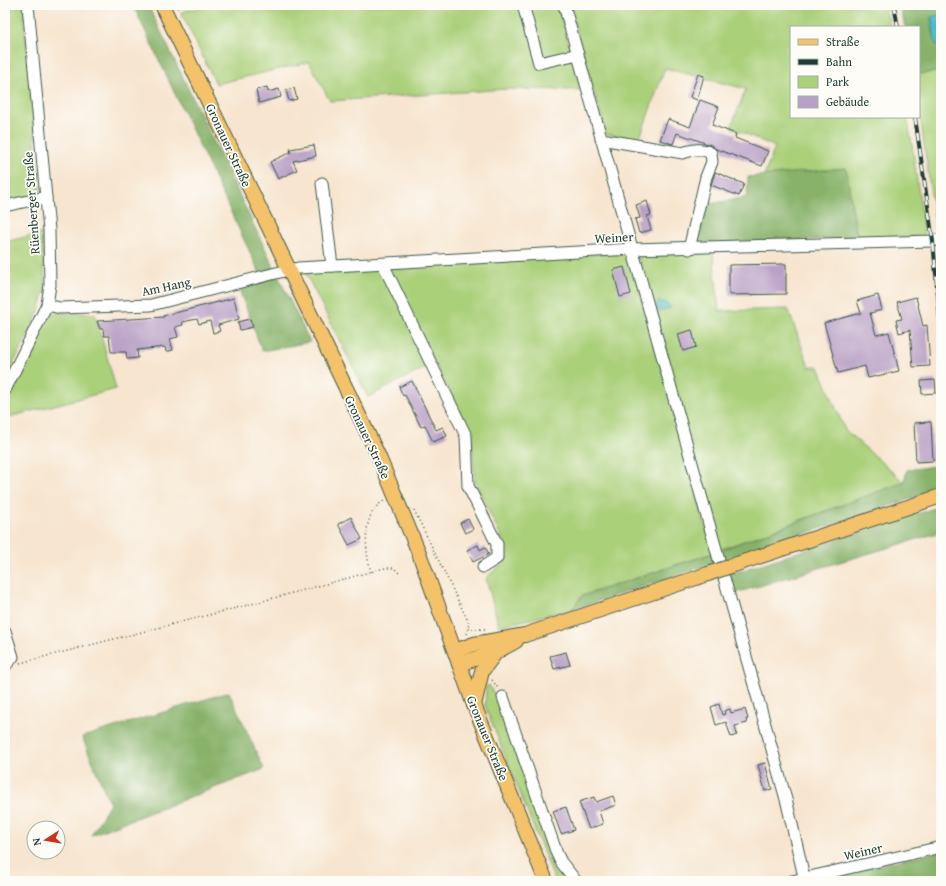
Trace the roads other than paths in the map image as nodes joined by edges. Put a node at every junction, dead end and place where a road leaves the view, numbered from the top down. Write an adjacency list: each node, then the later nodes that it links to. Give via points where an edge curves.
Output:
1 (28, 5): 8 (street, Rüenberger Straße)
2 (162, 5): 15 (main road, Gronauer Straße)
3 (523, 5): 5 (street, via 539,63)
4 (564, 5): 5 (street)
5 (578, 54): 6 (street)
6 (602, 139): 11 (street); 12 (street, via 683,153 691,149 711,153 712,162)
7 (322, 183): 14 (street)
8 (46, 197): 9 (street); 16 (street, Rüenberger Straße, via 50,285)
9 (5, 206)
10 (941, 239): 12 (street, Weiner)
11 (632, 249): 12 (street, Weiner); 13 (street, Weiner); 29 (street, via 787,803)
12 (689, 249)
13 (383, 264): 14 (street, Weiner); 19 (street, via 466,436 468,486 496,544 497,558)
14 (332, 266): 15 (street, Weiner)
15 (289, 270): 16 (street, Am Hang, via 151,306 60,308); 22 (main road, Gronauer Straße, via 378,455 419,553)
16 (47, 305): 17 (street, Rüenberger Straße)
17 (5, 390)
18 (939, 497): 21 (main road, bridge)
19 (483, 567)
20 (5, 631): 25 (street, via 13,657)
21 (525, 635): 22 (main road, via 474,644); 23 (main road)
22 (454, 651): 24 (main road, Gronauer Straße)
23 (496, 652): 24 (main road); 27 (main road, via 482,671)
24 (459, 664): 27 (main road, Gronauer Straße)
25 (7, 665)
26 (503, 697): 31 (street, via 557,854)
27 (474, 705): 30 (main road, Gronauer Straße)
28 (941, 847): 29 (street, Weiner)
29 (805, 880): 32 (street, Weiner)
30 (546, 881)
31 (576, 881)
32 (792, 881)

